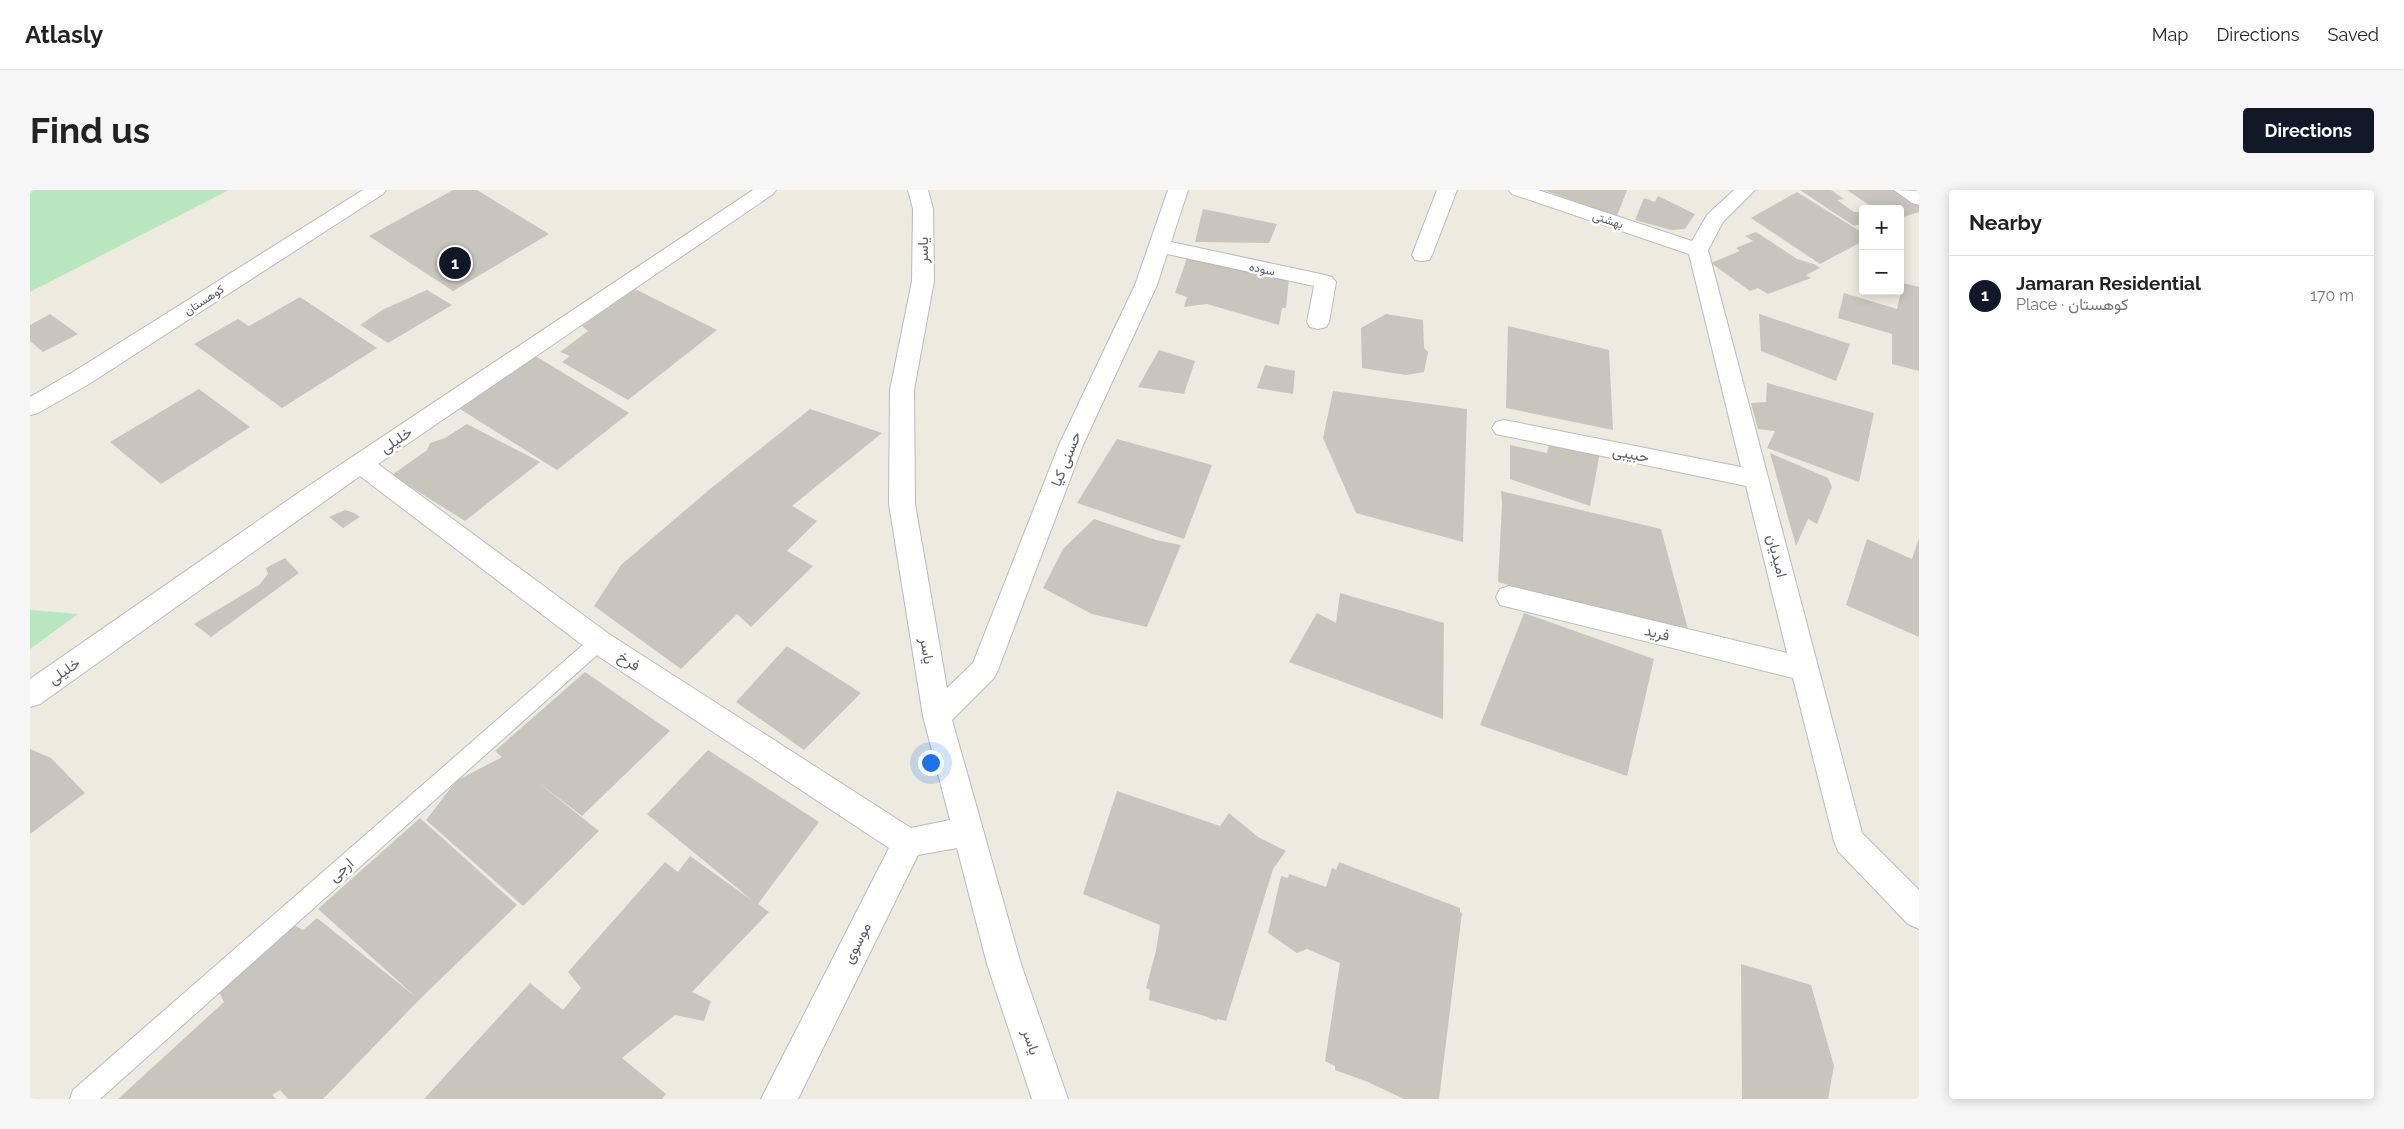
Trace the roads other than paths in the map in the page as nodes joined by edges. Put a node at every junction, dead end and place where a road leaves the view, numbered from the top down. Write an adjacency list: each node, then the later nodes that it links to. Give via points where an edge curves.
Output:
1 (376, 190): 14 (street, کوهستان)
2 (766, 190): 16 (street, خلیلی)
3 (918, 190): 22 (street, یاسر, via 923,209 923,281 902,390 902,504)
4 (1178, 190): 10 (street, حسنی کیا)
5 (1447, 190): 12 (street)
6 (1519, 190): 11 (street, بهشتی)
7 (1904, 190): 9 (street)
8 (1740, 191): 11 (street, via 1714,219)
9 (1919, 199)
10 (1160, 246): 13 (street, سوده, via 1325,282); 22 (street, حسنی کیا, via 1146,285 1071,444 984,670)
11 (1698, 250): 17 (street, امیدیان)
12 (1422, 255)
13 (1318, 322)
14 (30, 407)
15 (1504, 428): 17 (street, حبیبی)
16 (361, 464): 19 (street, فرخ); 21 (street, خلیلی)
17 (1757, 479): 20 (street, امیدیان)
18 (1509, 597): 20 (street, فرید)
19 (599, 642): 24 (street, فرخ); 26 (lane, ارجی)
20 (1805, 669): 25 (street, امیدیان, via 1849,841)
21 (30, 695)
22 (937, 716): 23 (street, یاسر)
23 (968, 831): 24 (street); 28 (street, یاسر, via 1004,964)
24 (908, 843): 27 (street, موسوی)
25 (1919, 913)
26 (82, 1099)
27 (779, 1099)
28 (1050, 1099)

